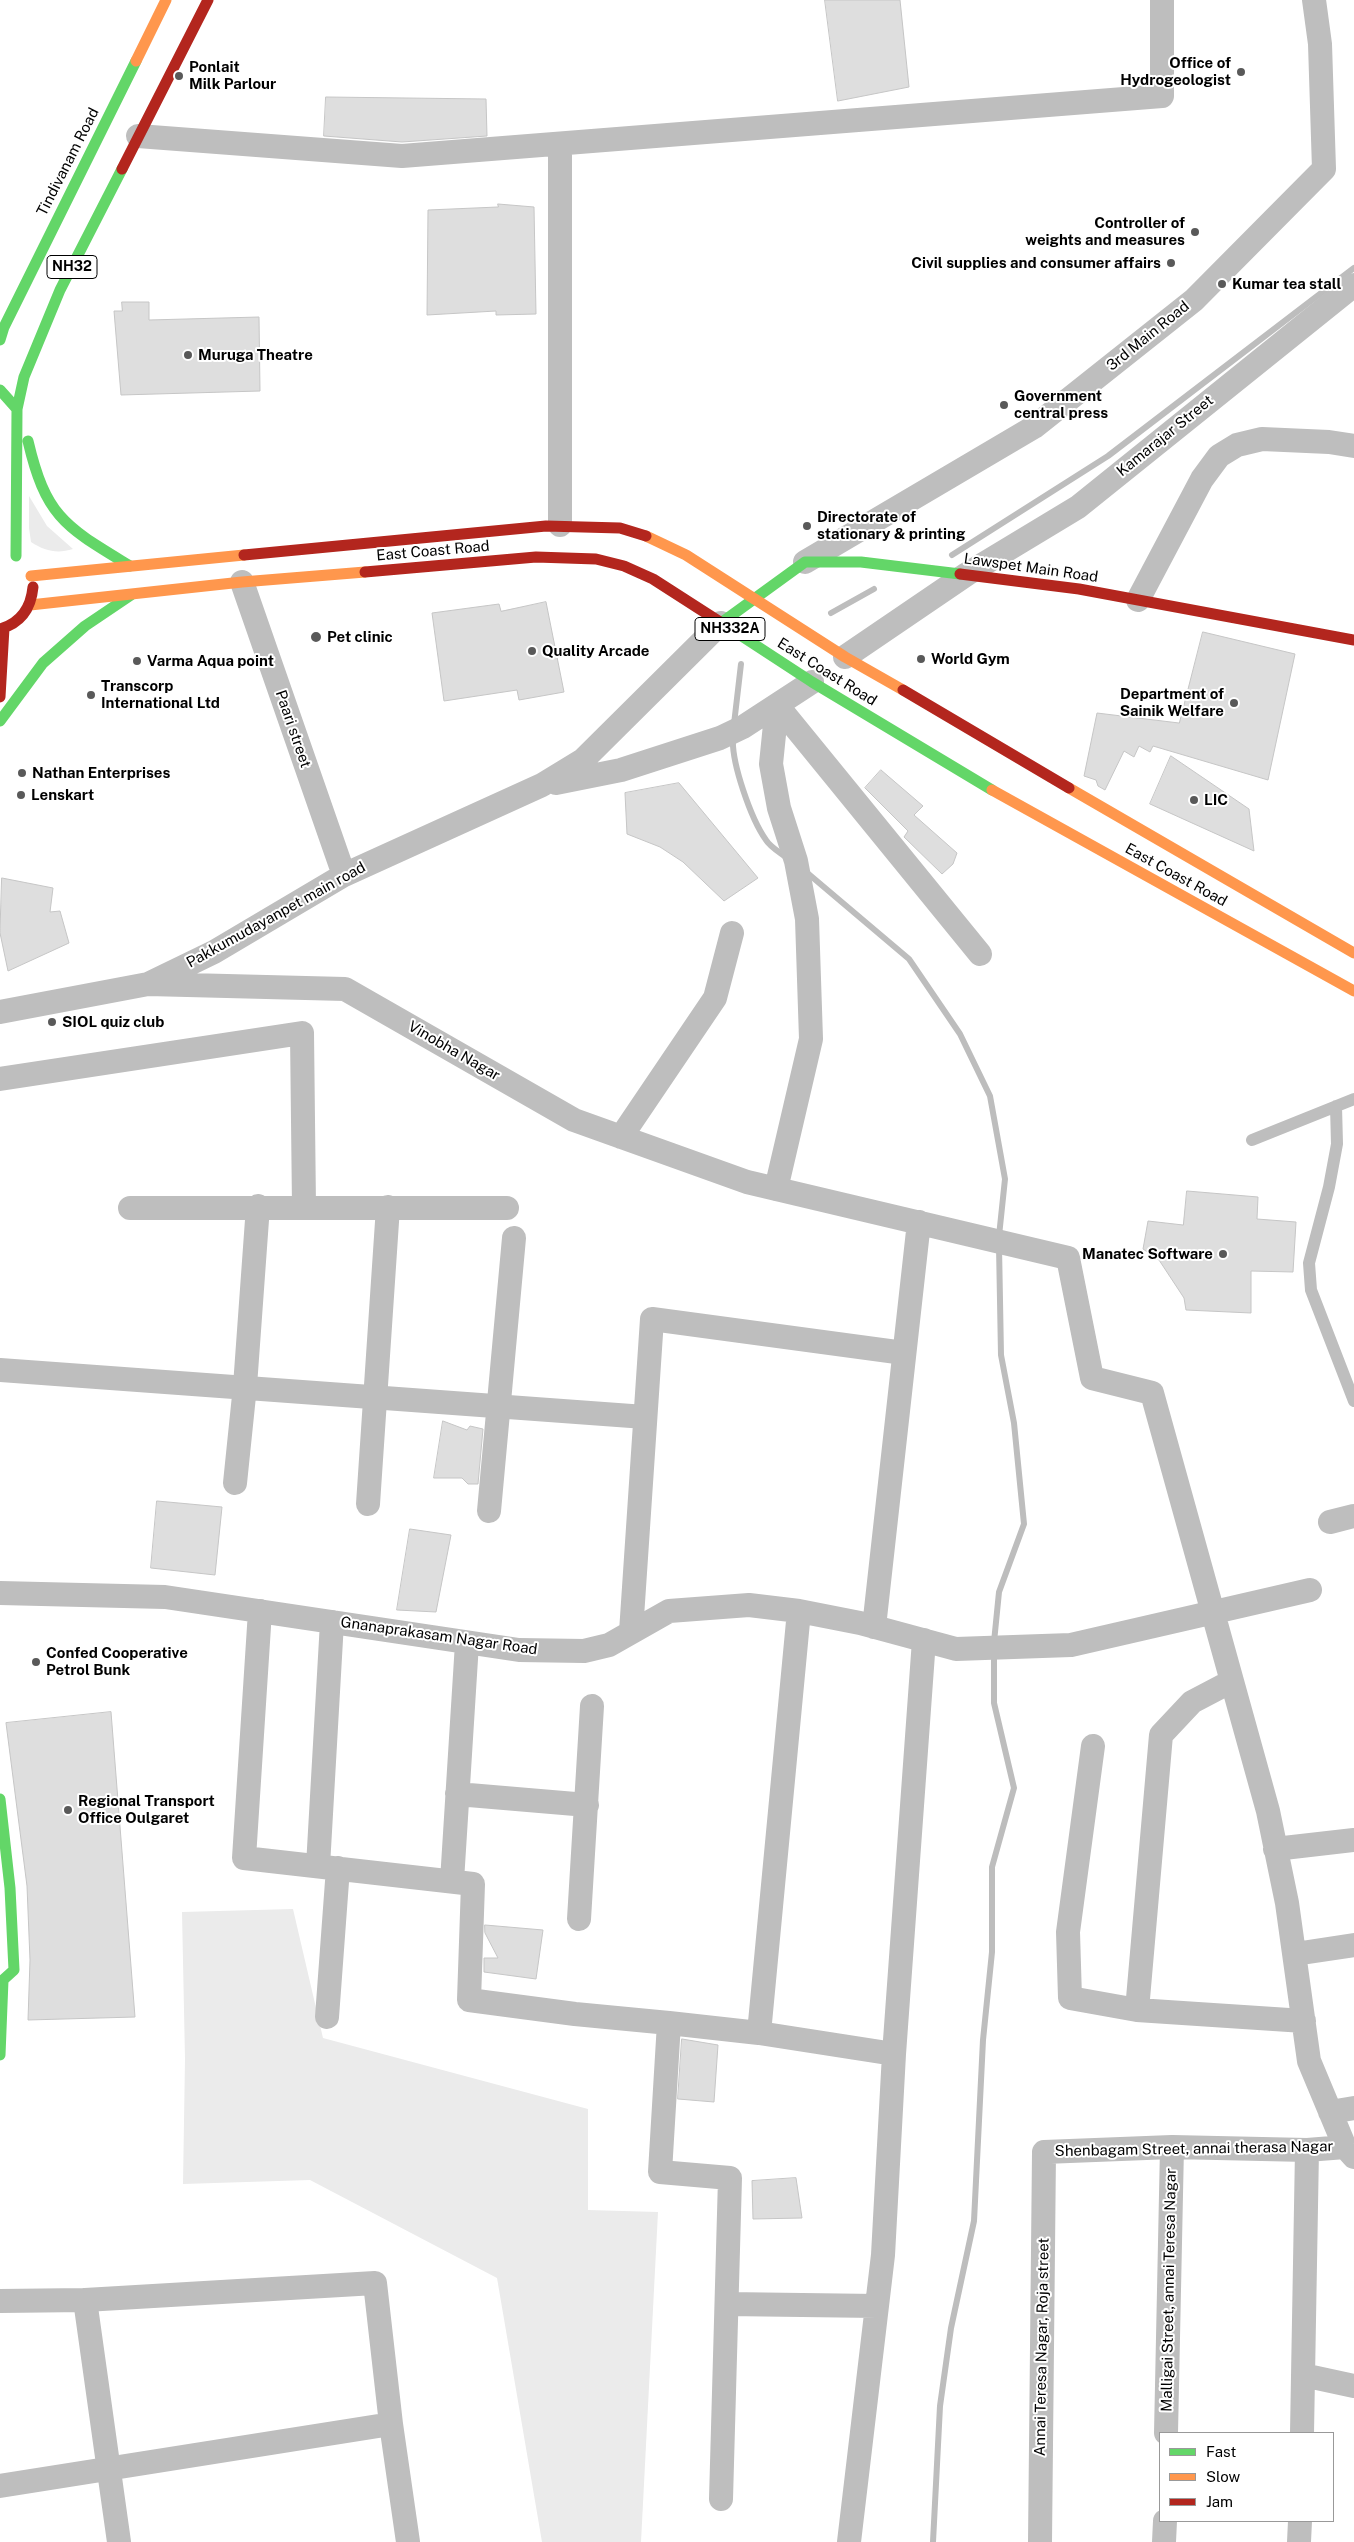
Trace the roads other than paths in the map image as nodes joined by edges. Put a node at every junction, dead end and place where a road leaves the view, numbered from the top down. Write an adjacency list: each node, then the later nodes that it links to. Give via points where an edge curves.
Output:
1 (166, 0): 8 (main road, Tindivanam Road / NH32, via 48,235)
2 (208, 0): 5 (main road, NH32)
3 (1162, 0): 6 (street, via 1162,96)
4 (1314, 0): 16 (street, 3rd Main Road, via 1320,44 1324,169 1194,300 1034,427)
5 (138, 136): 6 (street, via 402,156); 9 (main road, NH32, via 60,290)
6 (560, 144): 13 (street)
7 (1354, 285): 18 (street, Kamarajar Street, via 1078,507)
8 (0, 340)
9 (24, 377): 11 (main road, NH32); 17 (main road, via 27,433 34,474 46,502 68,527)
10 (0, 390): 11 (main road)
11 (17, 409): 15 (main road, NH32)
12 (1354, 446): 23 (street, via 1262,439 1237,444 1219,456 1202,479)
13 (560, 525): 17 (main road, East Coast Road / NH332A); 22 (main road, East Coast Road / NH332A, via 620,528 656,539)
14 (4, 550): 15 (main road)
15 (16, 556): 19 (main road)
16 (805, 562): 18 (main road, Lawspet Main Road, via 861,562); 22 (main road)
17 (130, 566): 19 (main road, East Coast Road / NH332A)
18 (967, 574): 23 (main road, Lawspet Main Road); 28 (street, Kamarajar Street)
19 (31, 576): 24 (main road)
20 (242, 582): 21 (main road, East Coast Road / NH332A); 25 (main road, East Coast Road / NH332A, via 579,556 611,560 632,567); 34 (street, Paari street)
21 (134, 593): 24 (main road, East Coast Road / NH332A); 32 (main road, via 86,626 43,663)
22 (753, 600): 25 (main road); 28 (main road, East Coast Road / NH332A)
23 (1138, 600): 27 (main road, Lawspet Main Road)
24 (30, 605): 26 (main road, via 24,615)
25 (721, 623): 29 (main road, East Coast Road / NH332A); 33 (street, via 583,760)
26 (2, 628): 30 (main road)
27 (1354, 640)
28 (845, 657): 36 (main road, East Coast Road / NH332A)
29 (812, 682): 31 (street); 39 (main road, East Coast Road / NH332A, via 964,774)
30 (0, 697)
31 (777, 705): 33 (street, via 734,732 621,770); 37 (street); 46 (street, via 772,764 779,808 796,861 807,919 811,1039)
32 (0, 721)
33 (542, 785): 34 (street, Pakkumudayanpet main road)
34 (344, 875): 38 (street, Pakkumudayanpet main road, via 214,952)
35 (732, 933): 44 (street, via 715,998)
36 (1354, 953)
37 (980, 954)
38 (148, 984): 40 (street, Pakkumudayanpet main road); 44 (street, Vinobha Nagar, via 345,989 574,1120)
39 (1354, 992)
40 (0, 1012)
41 (0, 1079): 48 (street, via 302,1033)
42 (1354, 1099): 43 (lane)
43 (1336, 1106): 45 (lane); 58 (lane, via 1336,1144 1329,1187 1309,1263 1311,1290)
44 (621, 1137): 46 (street, Vinobha Nagar, via 747,1182)
45 (1252, 1140)
46 (776, 1189): 52 (street, Vinobha Nagar)
47 (258, 1206): 48 (street); 50 (street); 56 (street)
48 (304, 1207): 49 (street)
49 (388, 1207): 51 (street); 57 (street)
50 (130, 1208)
51 (508, 1208)
52 (919, 1222): 54 (street); 70 (street, Vinobha Nagar, via 1068,1258 1092,1378 1152,1393)
53 (514, 1238): 59 (street)
54 (904, 1354): 60 (street, via 652,1320); 72 (street)
55 (0, 1370): 56 (street)
56 (245, 1386): 57 (street); 61 (street)
57 (374, 1397): 59 (street); 62 (street)
58 (1354, 1401)
59 (500, 1406): 60 (street); 63 (street)
60 (645, 1417): 73 (street)
61 (236, 1483)
62 (368, 1504)
63 (488, 1511)
64 (1354, 1516): 65 (street)
65 (1330, 1522)
66 (1310, 1590): 70 (street, Gnanaprakasam Nagar Road)
67 (0, 1593): 69 (street, Gnanaprakasam Nagar Road, via 166,1597)
68 (799, 1610): 72 (street, Gnanaprakasam Nagar Road); 73 (street, Gnanaprakasam Nagar Road, via 749,1605 669,1610); 94 (street)
69 (260, 1611): 71 (street, Gnanaprakasam Nagar Road); 84 (street, via 244,1858)
70 (1212, 1612): 74 (street, Gnanaprakasam Nagar Road, via 1071,1645 956,1649); 76 (street)
71 (332, 1622): 75 (street, Gnanaprakasam Nagar Road); 84 (street)
72 (874, 1627): 74 (street, Gnanaprakasam Nagar Road)
73 (631, 1632): 75 (street, Gnanaprakasam Nagar Road, via 609,1644 584,1651 519,1650)
74 (924, 1640): 96 (street)
75 (467, 1643): 79 (street)
76 (1232, 1681): 83 (street); 90 (street, via 1192,1702 1161,1735)
77 (592, 1706): 81 (street)
78 (1093, 1746): 90 (street, via 1068,1932 1070,1998)
79 (458, 1794): 81 (street); 85 (street)
80 (0, 1799): 89 (main road, via 10,1888 14,1970)
81 (588, 1805): 86 (street)
82 (1354, 1840): 83 (street)
83 (1275, 1849): 88 (street)
84 (328, 1867): 85 (street); 91 (street)
85 (452, 1881): 93 (street, via 473,1884 469,2000)
86 (579, 1919)
87 (1354, 1945): 88 (street)
88 (1295, 1954): 92 (street)
89 (1, 1979): 95 (main road)
90 (1137, 2010): 92 (street)
91 (327, 2017)
92 (1304, 2021): 98 (street, via 1309,2061)
93 (669, 2023): 94 (street); 105 (street, via 660,2172 730,2178)
94 (759, 2033): 96 (street)
95 (1, 2047)
96 (894, 2054): 106 (street, via 883,2255)
97 (1354, 2108): 98 (street)
98 (1330, 2112): 102 (street)
99 (1172, 2147): 100 (street, Shenbagam Street, annai therasa Nagar); 101 (street, Shenbagam Street, annai therasa Nagar); 110 (street, Malligai Street, annai Teresa Nagar)
100 (1307, 2150): 102 (street, Shenbagam Street, annai therasa Nagar); 107 (street)
101 (1044, 2152): 120 (street, Annai Teresa Nagar, Roja street)
102 (1349, 2152)
103 (85, 2300): 104 (street); 109 (street, via 375,2283); 112 (street)
104 (0, 2302)
105 (727, 2304): 106 (street); 114 (street)
106 (877, 2306): 119 (street)
107 (1303, 2375): 108 (street); 111 (street)
108 (1354, 2386)
109 (391, 2424): 112 (street); 118 (street)
110 (1166, 2432)
111 (1302, 2432)
112 (109, 2467): 113 (street); 117 (street)
113 (0, 2486)
114 (721, 2499)
115 (1165, 2522): 121 (street)
116 (1300, 2522): 122 (street)
117 (120, 2542)
118 (408, 2542)
119 (849, 2542)
120 (1040, 2542)
121 (1164, 2542)
122 (1299, 2542)

